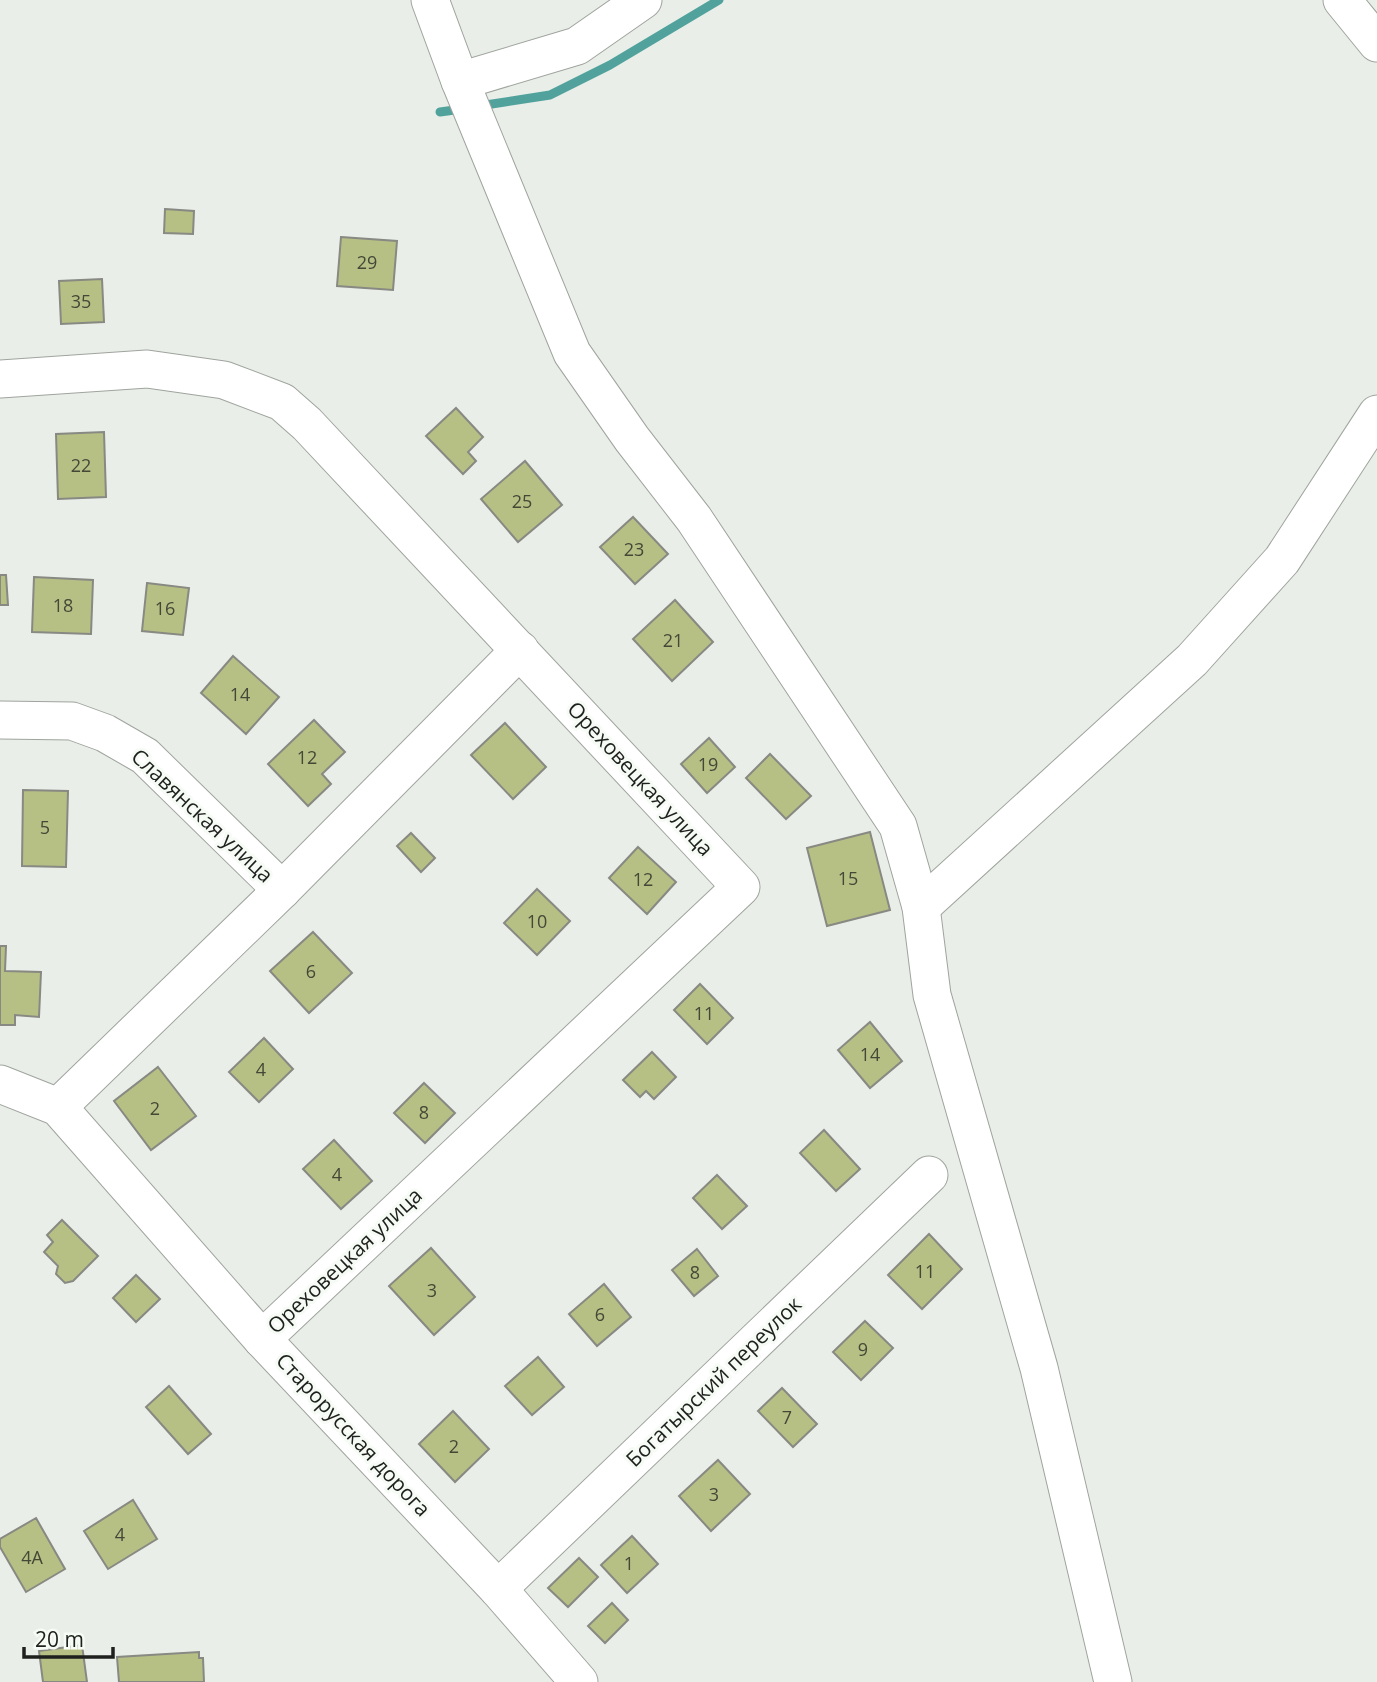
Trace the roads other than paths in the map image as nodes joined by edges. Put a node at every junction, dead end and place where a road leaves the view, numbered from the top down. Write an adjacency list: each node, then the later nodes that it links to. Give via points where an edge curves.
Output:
1 (429, 0): 5 (street)
2 (643, 0): 5 (street, via 577,46)
3 (1342, 0): 4 (street)
4 (1377, 43)
5 (460, 81): 11 (street, via 572,353 694,519 898,826)
6 (0, 379): 8 (street, Ореховецкая улица, via 147,369 224,380 282,402)
7 (1377, 414): 11 (street, via 1282,560 1192,660)
8 (520, 650): 10 (street, Славянская улица); 15 (street, Ореховецкая улица, via 741,887)
9 (0, 720): 10 (street, Славянская улица, via 72,721 145,756)
10 (282, 890): 13 (street, Славянская улица)
11 (921, 907): 18 (street, via 932,995 1040,1368)
12 (0, 1084): 13 (street, Старорусская дорога)
13 (58, 1107): 15 (street, Старорусская дорога)
14 (929, 1175): 16 (street, Богатырский переулок)
15 (262, 1339): 16 (street, Старорусская дорога)
16 (498, 1590): 17 (street, Старорусская дорога)
17 (579, 1682)
18 (1113, 1682)

